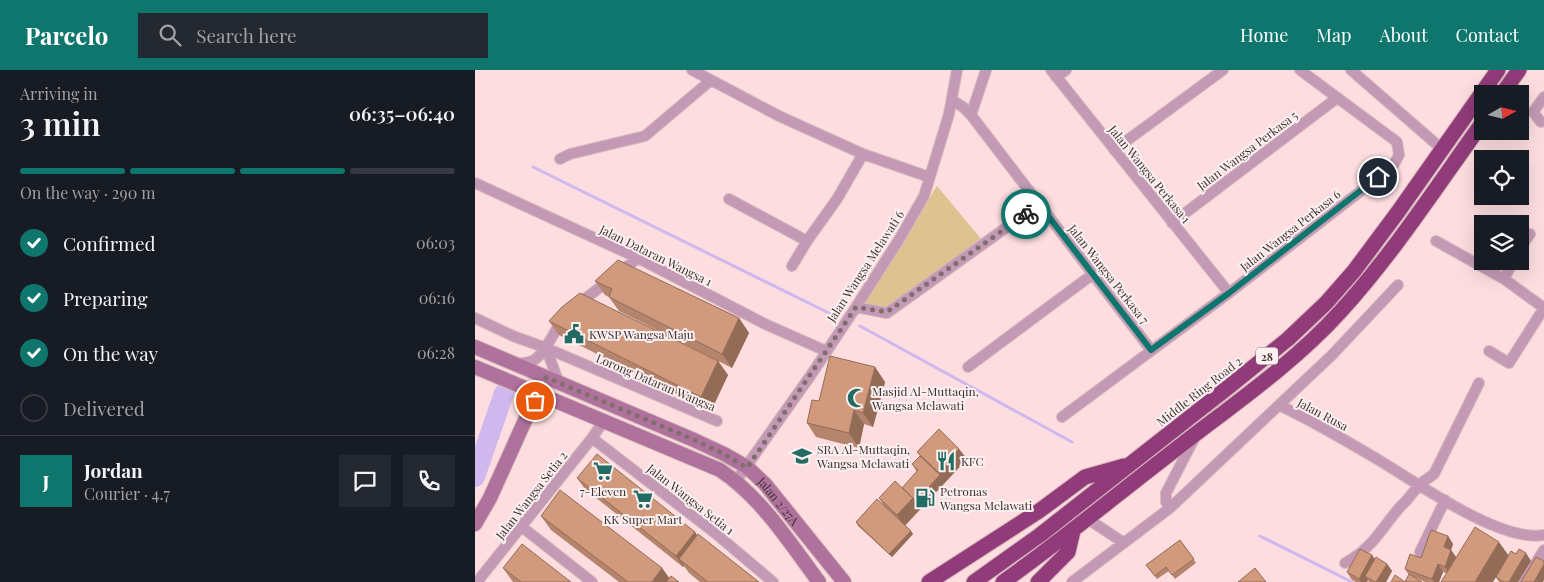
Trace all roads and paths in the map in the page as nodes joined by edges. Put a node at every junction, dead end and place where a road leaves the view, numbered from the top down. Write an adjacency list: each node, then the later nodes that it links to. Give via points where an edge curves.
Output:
1 (692, 70): 11 (street)
2 (957, 70): 15 (street, Jalan Wangsa Melawati 6)
3 (986, 70): 16 (street)
4 (1065, 70): 10 (street)
5 (1223, 70): 20 (street)
6 (1300, 70): 14 (street, Jalan Wangsa Perkasa 6)
7 (1351, 70): 19 (street)
8 (1498, 70): 19 (highway, Middle Ring Road 2 / 28)
9 (1519, 70): 12 (highway)
10 (1053, 73): 20 (street, Jalan Wangsa Perkasa 1)
11 (710, 81): 21 (street); 22 (street, via 645,136)
12 (1508, 85)
13 (1544, 97): 17 (street, via 1533,112)
14 (1337, 98): 27 (street, Jalan Wangsa Perkasa 5); 36 (street, Jalan Wangsa Perkasa 6, via 1397,142 1399,155 1393,166)
15 (952, 100): 16 (street, Jalan Wangsa Perkasa 7); 23 (street, Jalan Wangsa Melawati 6)
16 (971, 115): 26 (street, Jalan Wangsa Perkasa 7)
17 (1541, 122)
18 (1474, 134): 56 (highway, 28, via 1390,251 1338,314 1269,376)
19 (1442, 149): 58 (highway, Middle Ring Road 2 / 28, via 1371,249 1326,303 1288,339)
20 (1114, 150): 27 (street, Jalan Wangsa Perkasa 1)
21 (863, 154): 23 (street); 29 (street)
22 (559, 159)
23 (929, 177): 37 (street, Jalan Wangsa Melawati 6, via 924,196)
24 (475, 183): 30 (street, Jalan Dataran Wangsa 1)
25 (729, 199): 29 (street)
26 (1039, 204): 33 (street, Jalan Wangsa Perkasa 7); 37 (street, via 887,312)
27 (1173, 223): 36 (street, Jalan Wangsa Perkasa 1)
28 (1436, 240): 34 (street)
29 (807, 241): 31 (street)
30 (638, 258): 41 (street, via 565,316); 44 (street, Jalan Dataran Wangsa 1)
31 (792, 266)
32 (1508, 270): 34 (street)
33 (1093, 274): 42 (street, Jalan Wangsa Perkasa 7); 47 (street)
34 (1504, 279): 38 (street)
35 (1398, 286): 52 (street)
36 (1229, 293): 42 (street, Jalan Wangsa Perkasa 6)
37 (856, 307): 44 (street, Jalan Wangsa Melawati 6)
38 (1544, 308): 43 (street, via 1509,363)
39 (475, 318): 41 (street, Lorong Dataran Wangsa)
40 (475, 347): 45 (main road, Jalan 2/27A)
41 (546, 348): 45 (street, via 533,361); 49 (street); 54 (street, Lorong Dataran Wangsa)
42 (1151, 350): 53 (street, Jalan Wangsa Perkasa 6)
43 (1489, 351)
44 (826, 352): 59 (street, Jalan Wangsa Melawati 6)
45 (514, 364): 48 (main road, Jalan 2/27A)
46 (475, 367): 51 (main road, Jalan 2/27A)
47 (968, 367)
48 (545, 377): 49 (main road, Jalan 2/27A); 51 (main road)
49 (559, 383): 59 (main road, Jalan 2/27A, via 695,440)
50 (1479, 383): 61 (street, via 1434,474)
51 (538, 394): 55 (main road, Jalan 2/27A); 65 (main road)
52 (1281, 406): 61 (street, Jalan Rusa); 63 (street, Jalan Rusa)
53 (1062, 417)
54 (717, 421)
55 (603, 422): 57 (street, Jalan Wangsa Setia 2); 60 (main road, Jalan 2/27A, via 720,470)
56 (1198, 432): 63 (street, via 1166,493); 64 (highway, 28)
57 (592, 438): 66 (street, Jalan Wangsa Setia 2); 75 (street, Jalan Wangsa Setia 1)
58 (1133, 463): 78 (highway, via 1085,478); 79 (highway, Middle Ring Road 2 / 28)
59 (747, 468): 60 (street, Jalan Wangsa Melawati 6); 77 (main road, Jalan 2/27A, via 765,484)
60 (736, 481): 76 (main road, Jalan 2/27A, via 769,515)
61 (1419, 484): 62 (street, Jalan Rusa); 72 (street, via 1369,547)
62 (1445, 500): 68 (street, Jalan Rusa, via 1486,527); 71 (street)
63 (1170, 508): 69 (street, Jalan Rusa)
64 (1088, 519): 67 (highway, 28); 69 (street)
65 (475, 524)
66 (522, 527): 73 (street, Jalan Wangsa Setia 2); 74 (street)
67 (1073, 531): 80 (highway, 28); 81 (highway, via 1068,552)
68 (1543, 538)
69 (1123, 543): 82 (street, Jalan Rusa)
70 (1544, 550): 83 (street)
71 (1420, 552)
72 (1345, 563)
73 (477, 582)
74 (592, 582)
75 (773, 582)
76 (819, 582)
77 (844, 582)
78 (929, 582)
79 (974, 582)
80 (1003, 582)
81 (1038, 582)
82 (1072, 582)
83 (1524, 582)

